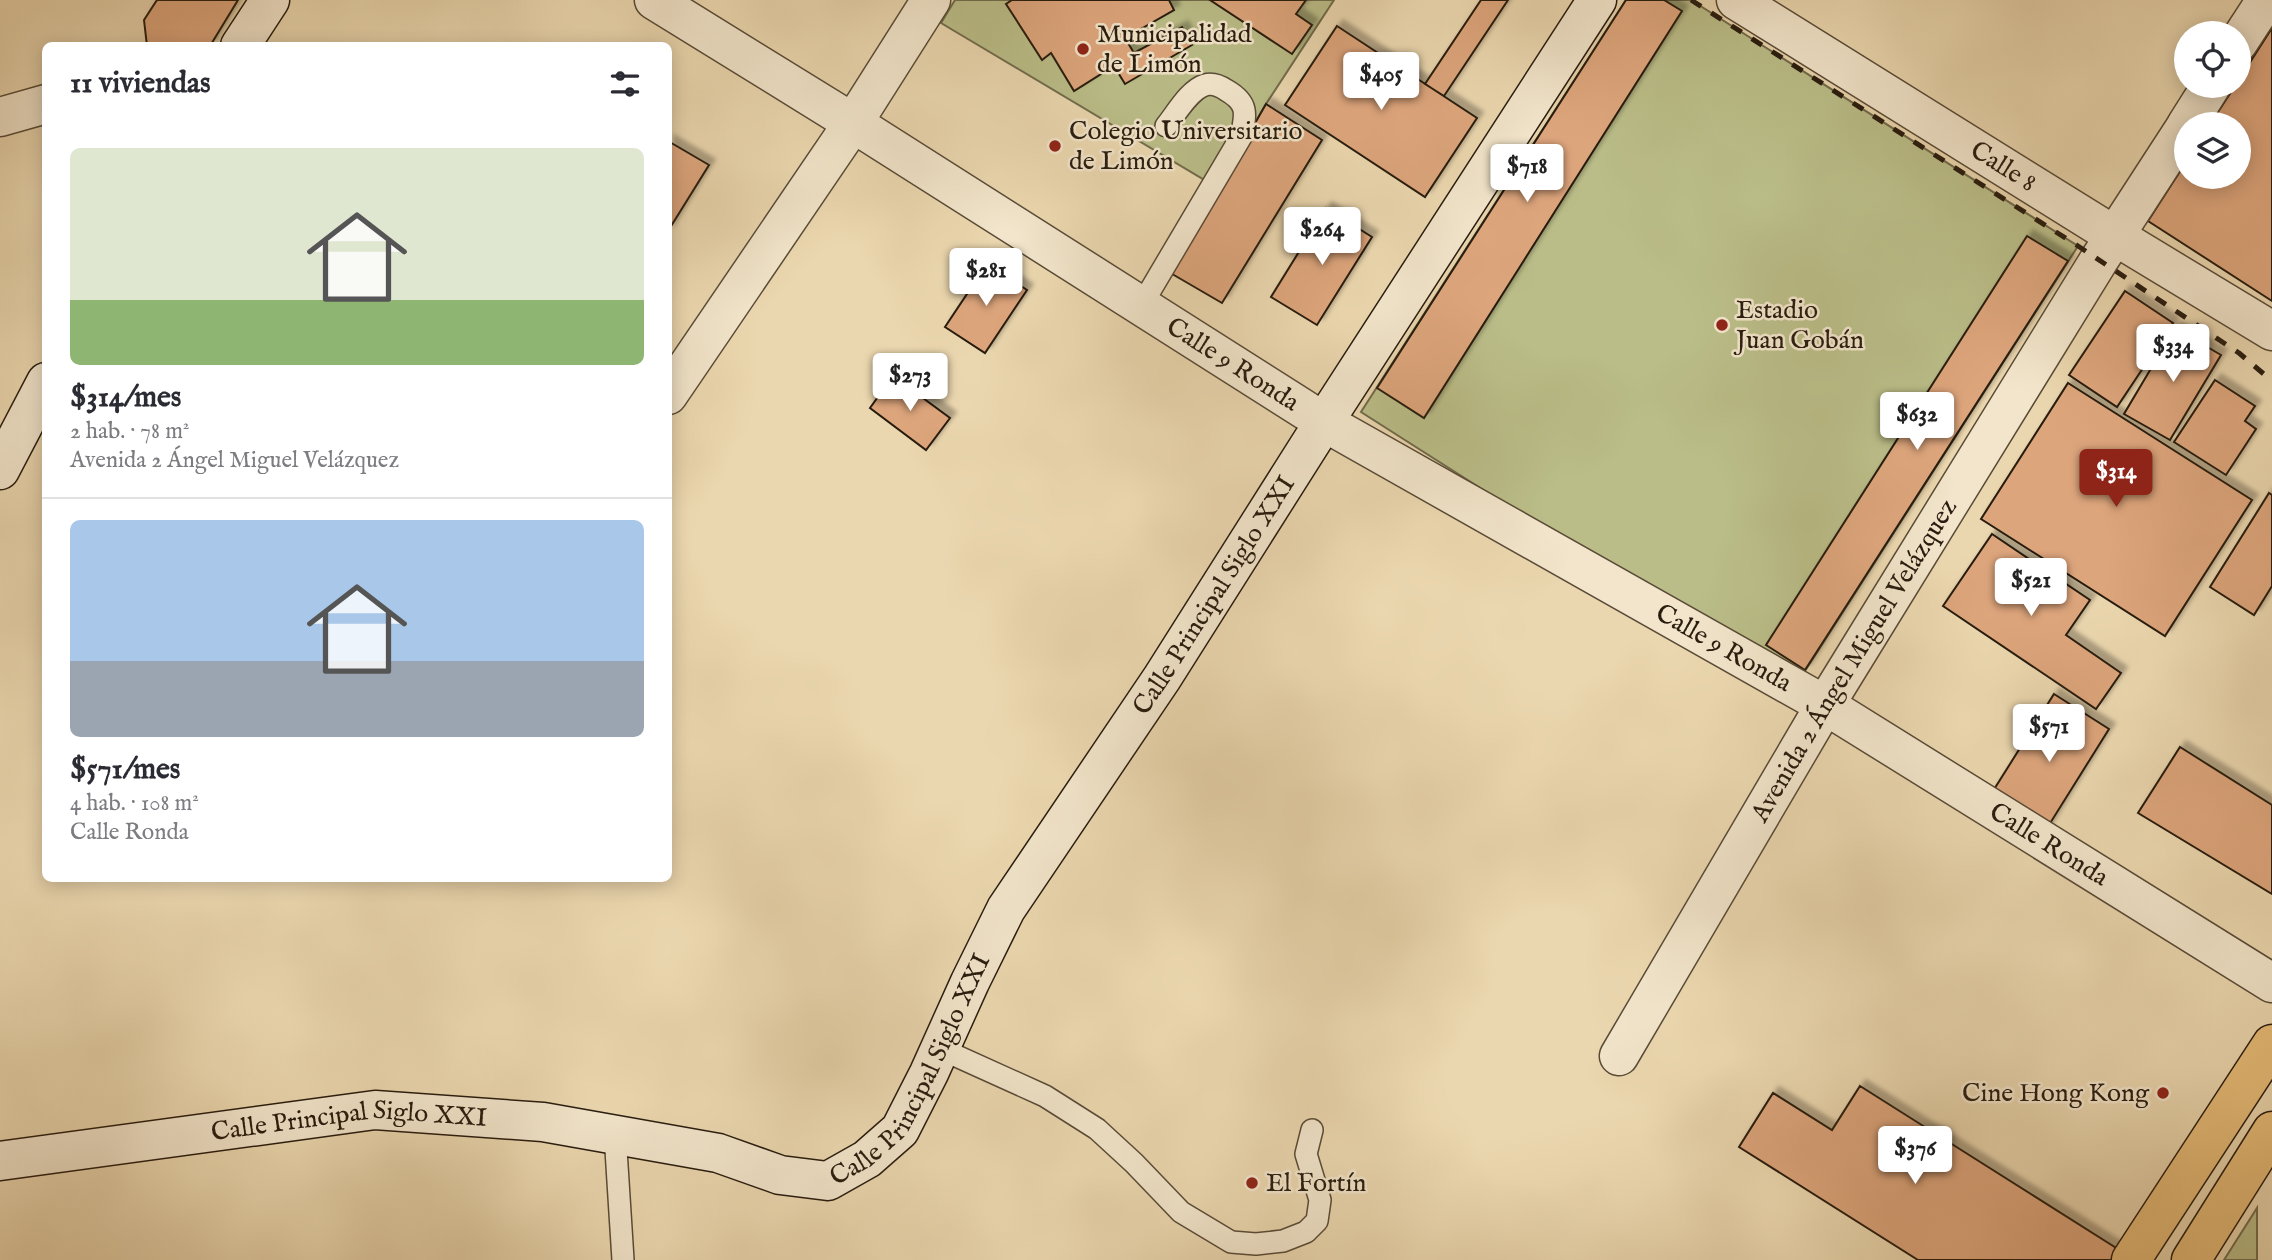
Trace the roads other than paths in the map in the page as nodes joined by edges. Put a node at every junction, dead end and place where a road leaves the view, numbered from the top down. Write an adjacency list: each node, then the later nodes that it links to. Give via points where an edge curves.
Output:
1 (270, 0): 8 (street)
2 (654, 0): 11 (street, Calle 9 Ronda)
3 (931, 0): 11 (street)
4 (1597, 0): 19 (street, Calle Principal Siglo XXI)
5 (1736, 0): 14 (street, Calle 8)
6 (2266, 0): 7 (street)
7 (2251, 23)
8 (243, 42)
9 (42, 105): 10 (street)
10 (0, 117)
11 (853, 122): 15 (street, Calle 9 Ronda); 17 (street)
12 (1166, 125): 15 (lane, via 1205,85 1218,85 1244,105 1241,137)
13 (2174, 144): 14 (street, Avenida 2 Ángel Miguel Velázquez)
14 (2115, 236): 16 (street, Calle 8); 21 (street, Avenida 2 Ángel Miguel Velázquez)
15 (1141, 306): 19 (street, Calle 9 Ronda)
16 (2272, 331)
17 (672, 389)
18 (42, 390): 20 (street)
19 (1324, 422): 21 (street, Calle 9 Ronda); 24 (street, Calle Principal Siglo XXI, via 1162,678 1006,909)
20 (0, 470)
21 (1825, 705): 22 (street, Calle Ronda); 25 (street, Avenida 2 Ángel Miguel Velázquez)
22 (2272, 983)
23 (2272, 1044): 31 (highway)
24 (941, 1049): 26 (lane, via 1045,1096 1097,1129 1181,1212 1231,1242 1283,1241 1317,1222 1320,1200 1306,1154); 28 (street, Calle Principal Siglo XXI, via 900,1130 867,1159 828,1181 780,1175 718,1153)
25 (1619, 1056)
26 (1312, 1130)
27 (2272, 1130): 32 (highway)
28 (615, 1135): 29 (street, Calle Principal Siglo XXI, via 543,1122 375,1110); 30 (lane)
29 (0, 1161)
30 (623, 1260)
31 (2131, 1260)
32 (2191, 1260)

